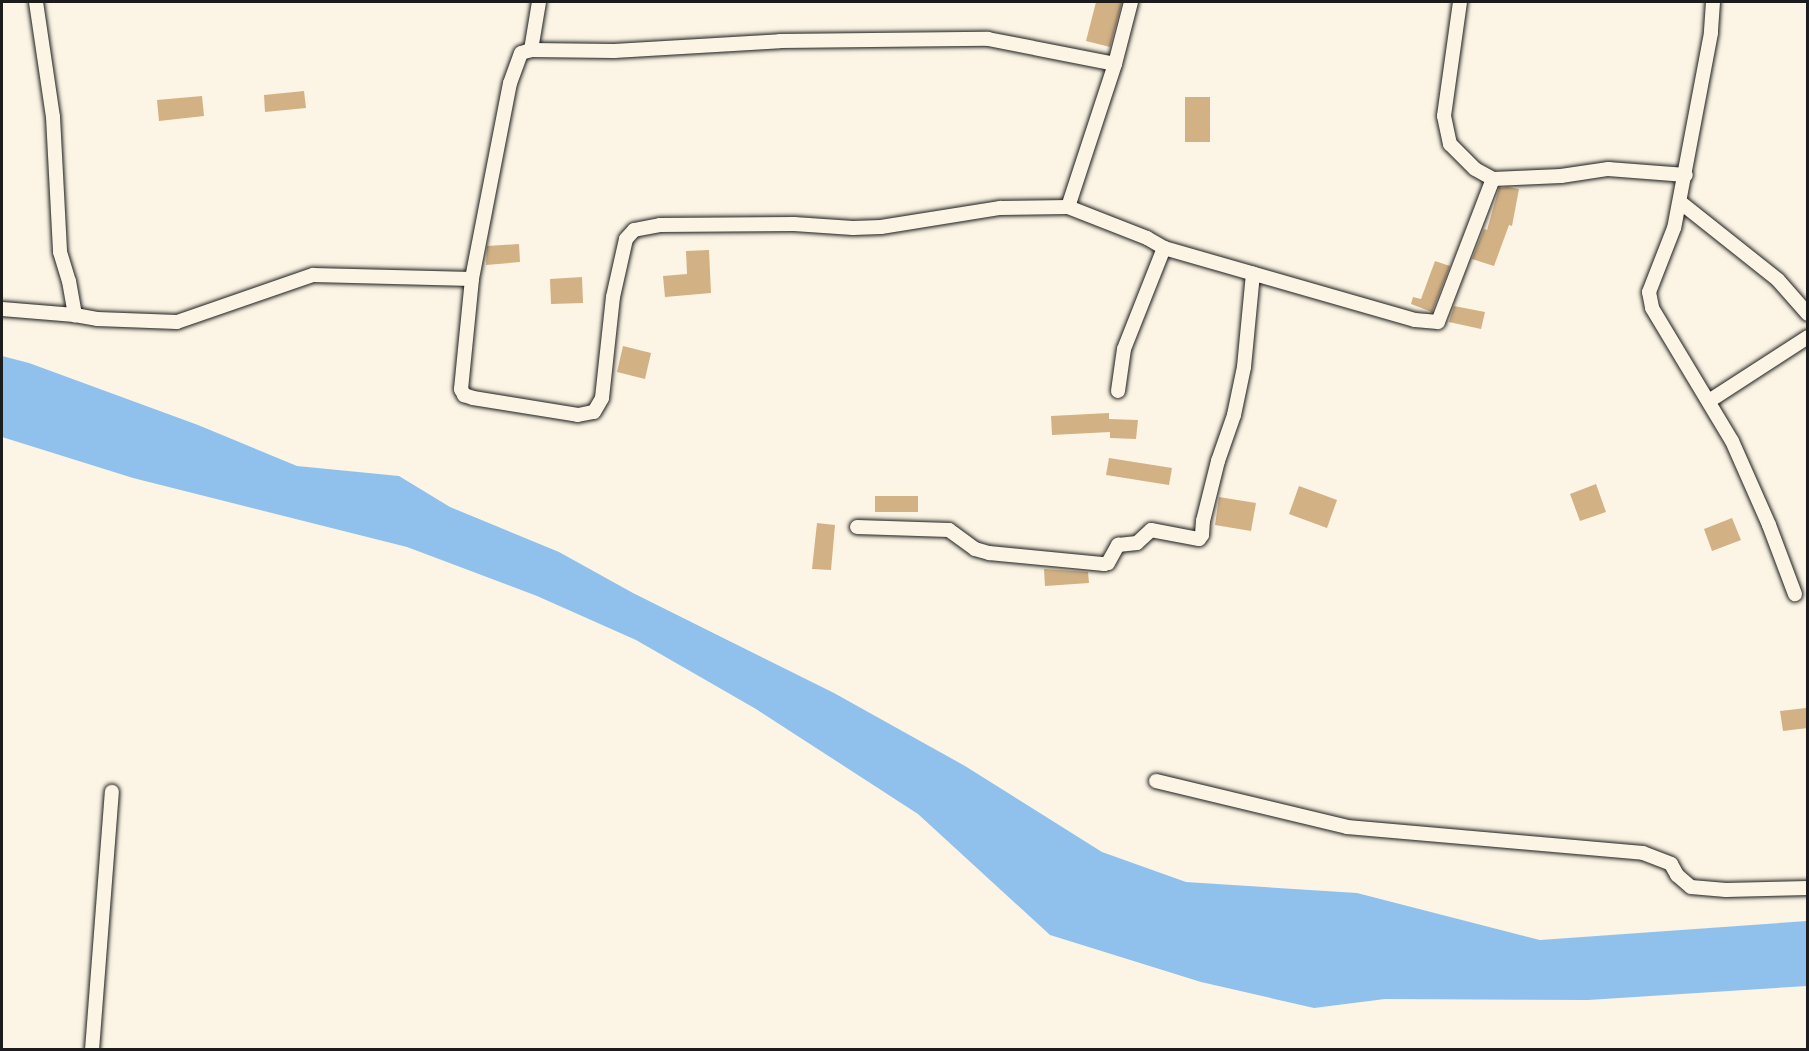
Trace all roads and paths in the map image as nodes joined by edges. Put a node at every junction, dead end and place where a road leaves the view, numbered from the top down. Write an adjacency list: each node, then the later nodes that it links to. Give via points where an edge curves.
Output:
1 (36, 2): 17 (street, via 53,117 60,252)
2 (539, 2): 6 (street)
3 (1131, 2): 7 (street)
4 (1460, 2): 9 (street, via 1444,116 1446,130 1450,144 1461,157)
5 (1713, 2): 8 (street)
6 (531, 50): 7 (street, via 614,51 780,41 988,39); 14 (street, via 521,53 510,83)
7 (1115, 64): 11 (street)
8 (1686, 175): 9 (street, via 1608,169); 10 (street)
9 (1493, 179): 13 (street, via 1438,322 1415,320)
10 (1680, 202): 16 (street, via 1778,280); 20 (street, via 1674,228 1648,291 1652,308)
11 (1068, 207): 12 (street); 14 (street, via 1000,208 881,227 660,225 634,230 626,239 613,297 602,398 590,414 464,395 461,389)
12 (1164, 248): 13 (street); 19 (street, via 1124,349)
13 (1252, 273): 21 (street, via 1244,367 1199,538 1151,530 1137,543 1118,544 1104,564 989,553 975,549 950,530)
14 (472, 279): 17 (street, via 313,275 177,322)
15 (2, 309): 17 (street)
16 (1808, 314)
17 (75, 315)
18 (1808, 337): 20 (street)
19 (1118, 391)
20 (1709, 400): 22 (street, via 1732,441)
21 (857, 526)
22 (1795, 594)
23 (1156, 781): 25 (street, via 1347,827 1643,853 1671,864 1690,887)
24 (112, 792): 26 (street)
25 (1808, 888)
26 (92, 1050)

